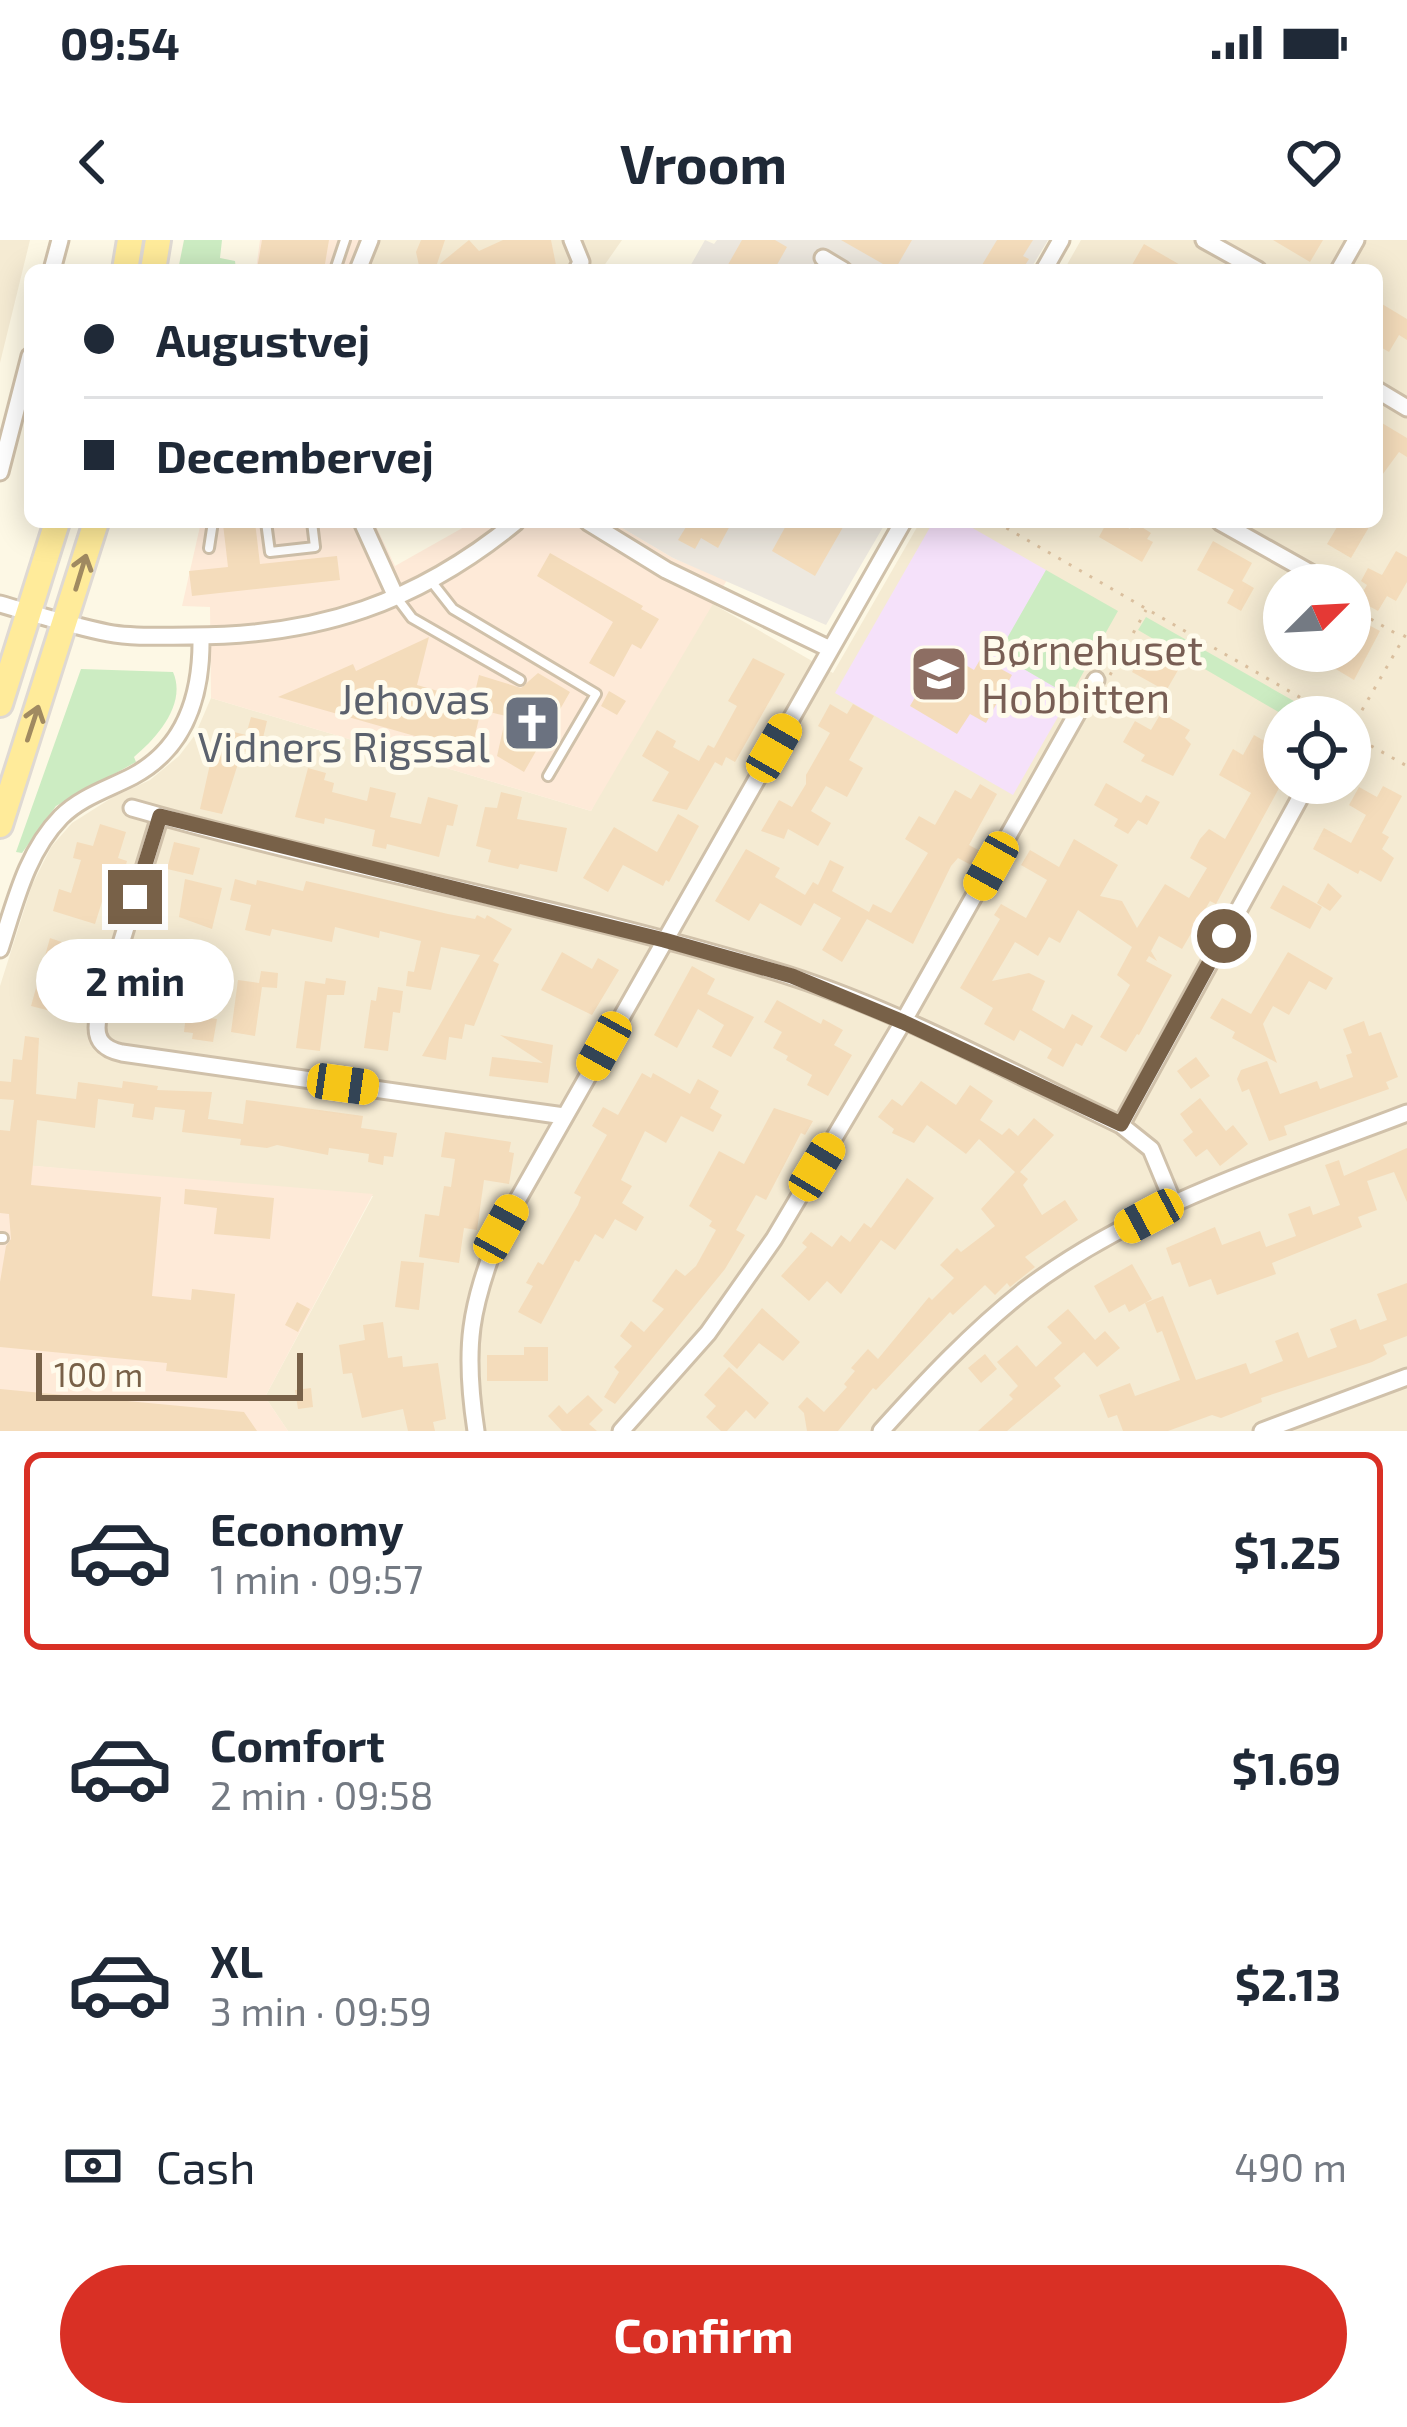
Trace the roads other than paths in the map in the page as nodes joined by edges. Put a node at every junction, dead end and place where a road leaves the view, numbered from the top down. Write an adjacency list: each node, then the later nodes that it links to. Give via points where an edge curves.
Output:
1 (1204, 240): 4 (street)
2 (823, 258): 3 (street)
3 (833, 264)
4 (1247, 264)
5 (24, 379): 6 (street)
6 (0, 472)
7 (55, 528): 22 (main road)
8 (94, 528): 23 (main road, one-way to 8)
9 (212, 528): 17 (lane)
10 (267, 528): 11 (lane, via 269,552 315,547)
11 (313, 528)
12 (365, 528): 20 (street)
13 (509, 528): 19 (street)
14 (598, 528): 25 (street)
15 (900, 528): 25 (street)
16 (1231, 528): 18 (street)
17 (208, 548)
18 (1294, 564)
19 (430, 580): 20 (street); 29 (lane, via 453,609 596,694)
20 (396, 597): 24 (street, via 316,626); 26 (lane, via 412,618)
21 (0, 604): 22 (street)
22 (28, 612): 23 (street); 28 (main road)
23 (65, 622): 24 (street, via 111,634); 33 (main road, one-way to 23)
24 (201, 636): 35 (street, via 197,694 176,740 53,826 26,873)
25 (830, 649): 34 (street)
26 (520, 680)
27 (1096, 680): 36 (street)
28 (0, 704)
29 (548, 776)
30 (1297, 804): 39 (street)
31 (133, 808): 32 (street)
32 (160, 816): 34 (street); 38 (street, via 98,1019 105,1047)
33 (0, 825)
34 (664, 940): 36 (street, via 792,976); 38 (street)
35 (0, 950)
36 (903, 1022): 39 (street); 43 (street, via 752,1271)
37 (1407, 1113): 40 (street)
38 (564, 1116): 42 (street, via 501,1229 470,1318)
39 (1121, 1124): 40 (street, via 1150,1149)
40 (1173, 1202): 44 (street, via 1027,1289)
41 (1407, 1378): 45 (street)
42 (476, 1431)
43 (621, 1431)
44 (880, 1431)
45 (1262, 1431)

